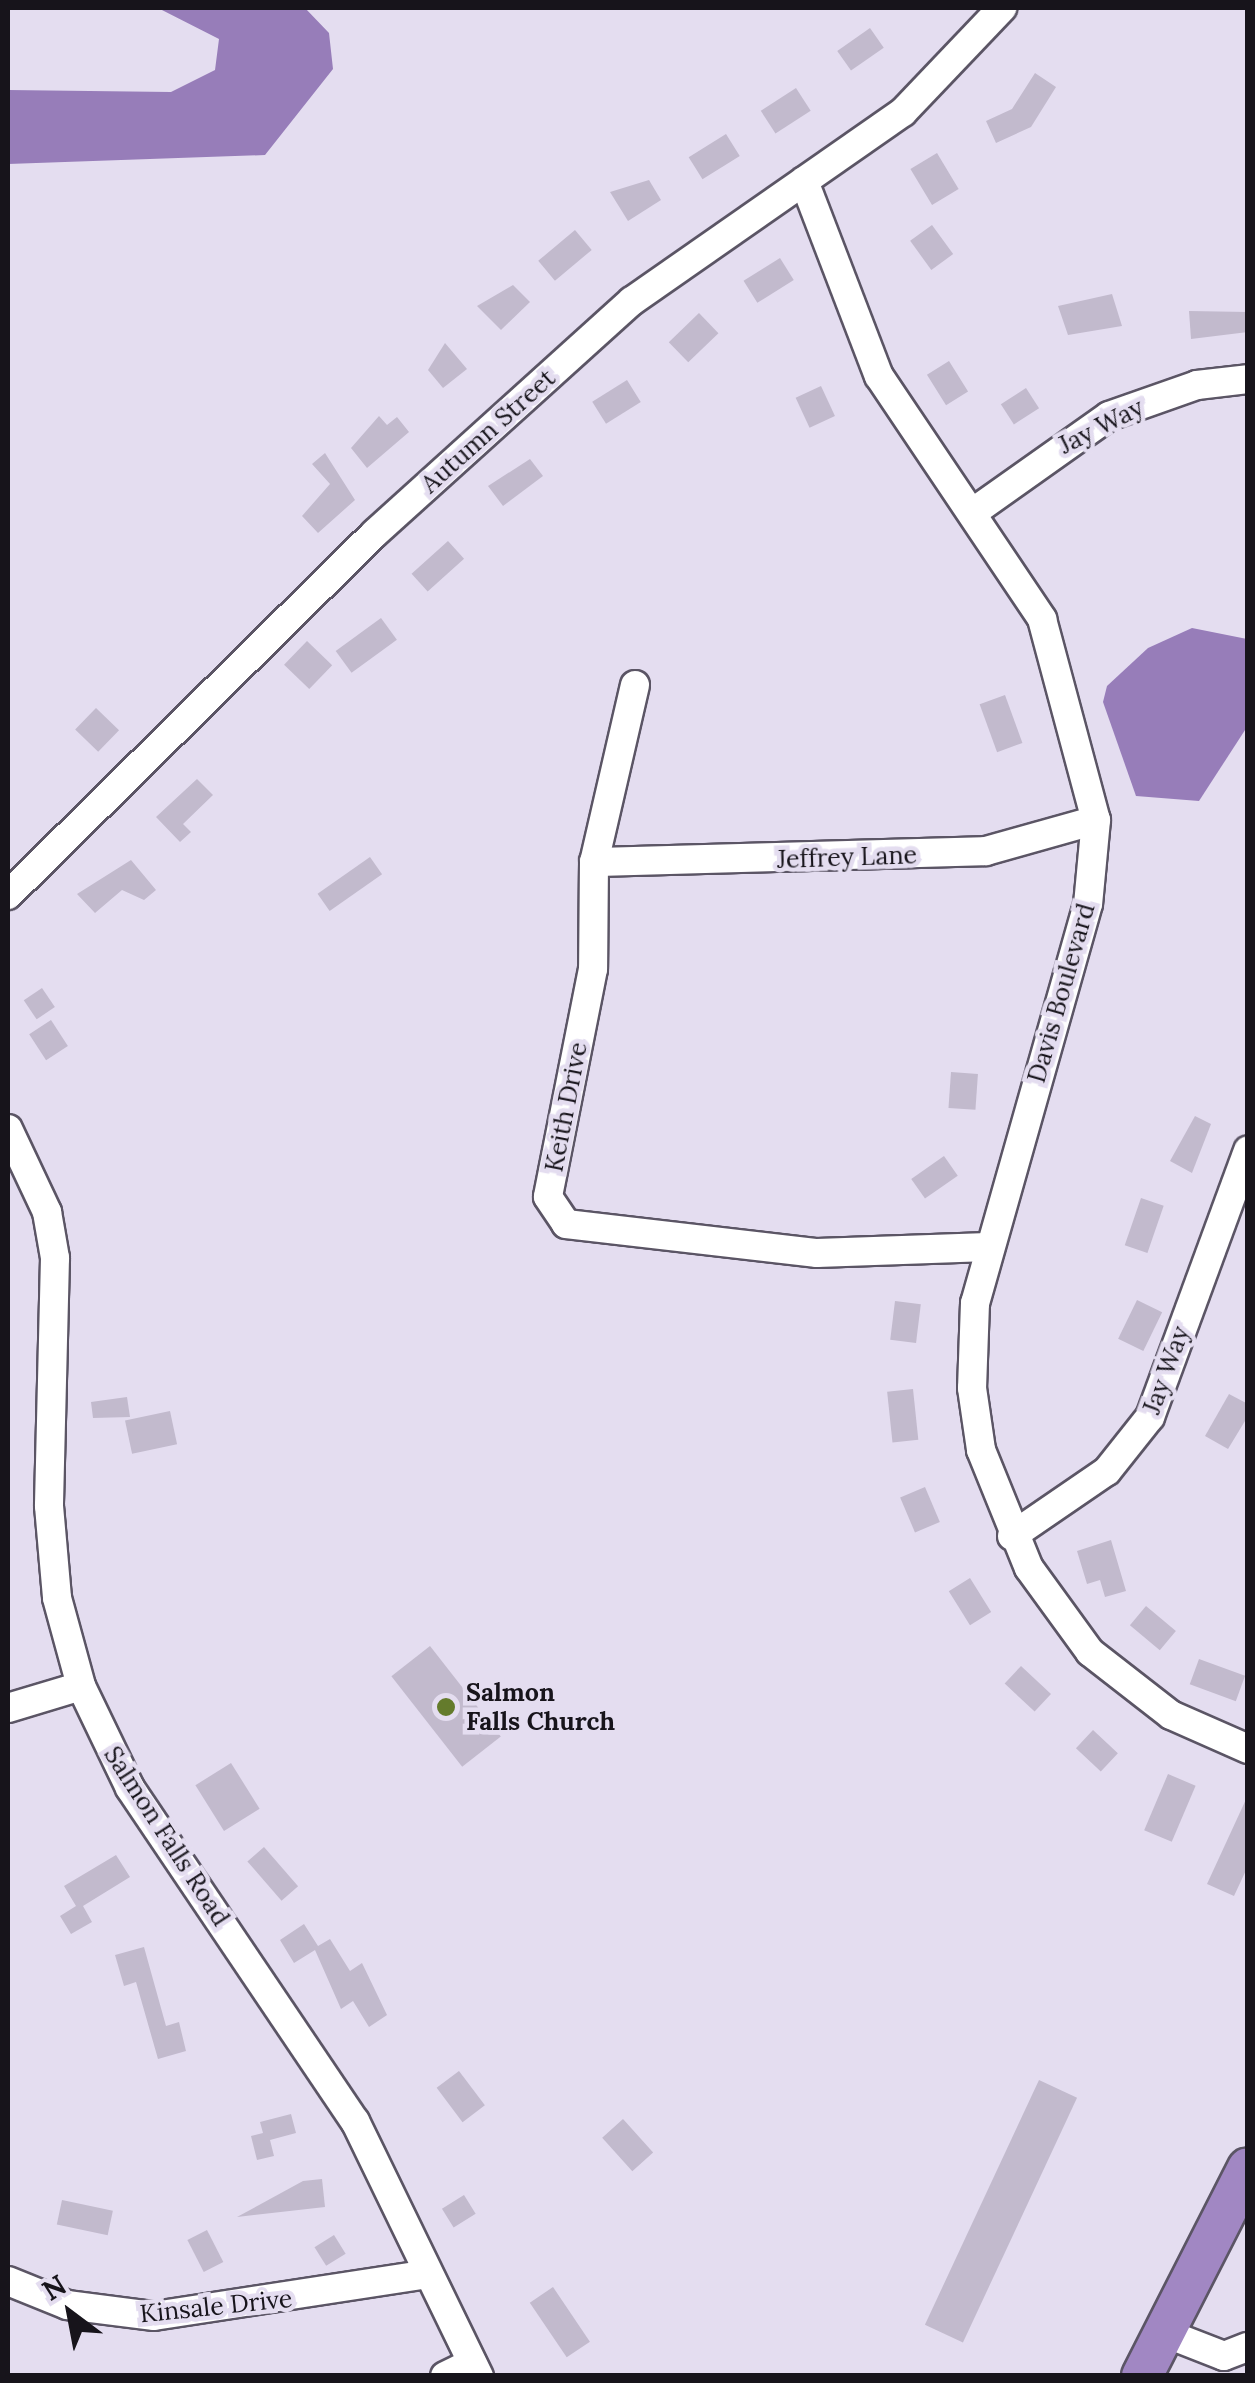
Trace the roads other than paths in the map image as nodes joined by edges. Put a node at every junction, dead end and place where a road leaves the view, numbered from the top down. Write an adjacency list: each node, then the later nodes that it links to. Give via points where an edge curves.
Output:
1 (1002, 8): 2 (street, Autumn Street, via 903,112)
2 (804, 181): 4 (street, Davis Boulevard, via 878,376); 8 (street, Autumn Street, via 682,262 512,408)
3 (1248, 379): 4 (street, Jay Way, via 1198,385 1109,416)
4 (972, 512): 6 (street, Davis Boulevard, via 1042,619)
5 (635, 686): 7 (street, Keith Drive)
6 (1096, 820): 7 (street, Jeffrey Lane, via 986,851); 11 (street, Davis Boulevard, via 1088,904)
7 (594, 862): 11 (street, Keith Drive, via 593,969 548,1197 566,1224 817,1253)
8 (8, 895)
9 (8, 1130): 13 (street, Salmon Falls Road, via 38,1187 56,1258 51,1537)
10 (1248, 1150): 12 (street, Jay Way, via 1150,1417 1107,1471)
11 (988, 1247): 12 (street, Davis Boulevard, via 972,1388 981,1450)
12 (1012, 1536): 15 (street, Davis Boulevard, via 1066,1625 1113,1675 1171,1716)
13 (81, 1686): 14 (street); 17 (street, Salmon Falls Road, via 130,1788 340,2094)
14 (8, 1708)
15 (1248, 1749)
16 (1248, 2168): 19 (highway)
17 (428, 2274): 18 (street, Kinsale Drive, via 154,2316 67,2305); 21 (street, Salmon Falls Road)
18 (8, 2282)
19 (1165, 2333): 20 (street, via 1224,2356); 23 (highway)
20 (1248, 2346)
21 (476, 2369): 22 (street)
22 (445, 2376)
23 (1142, 2376)

